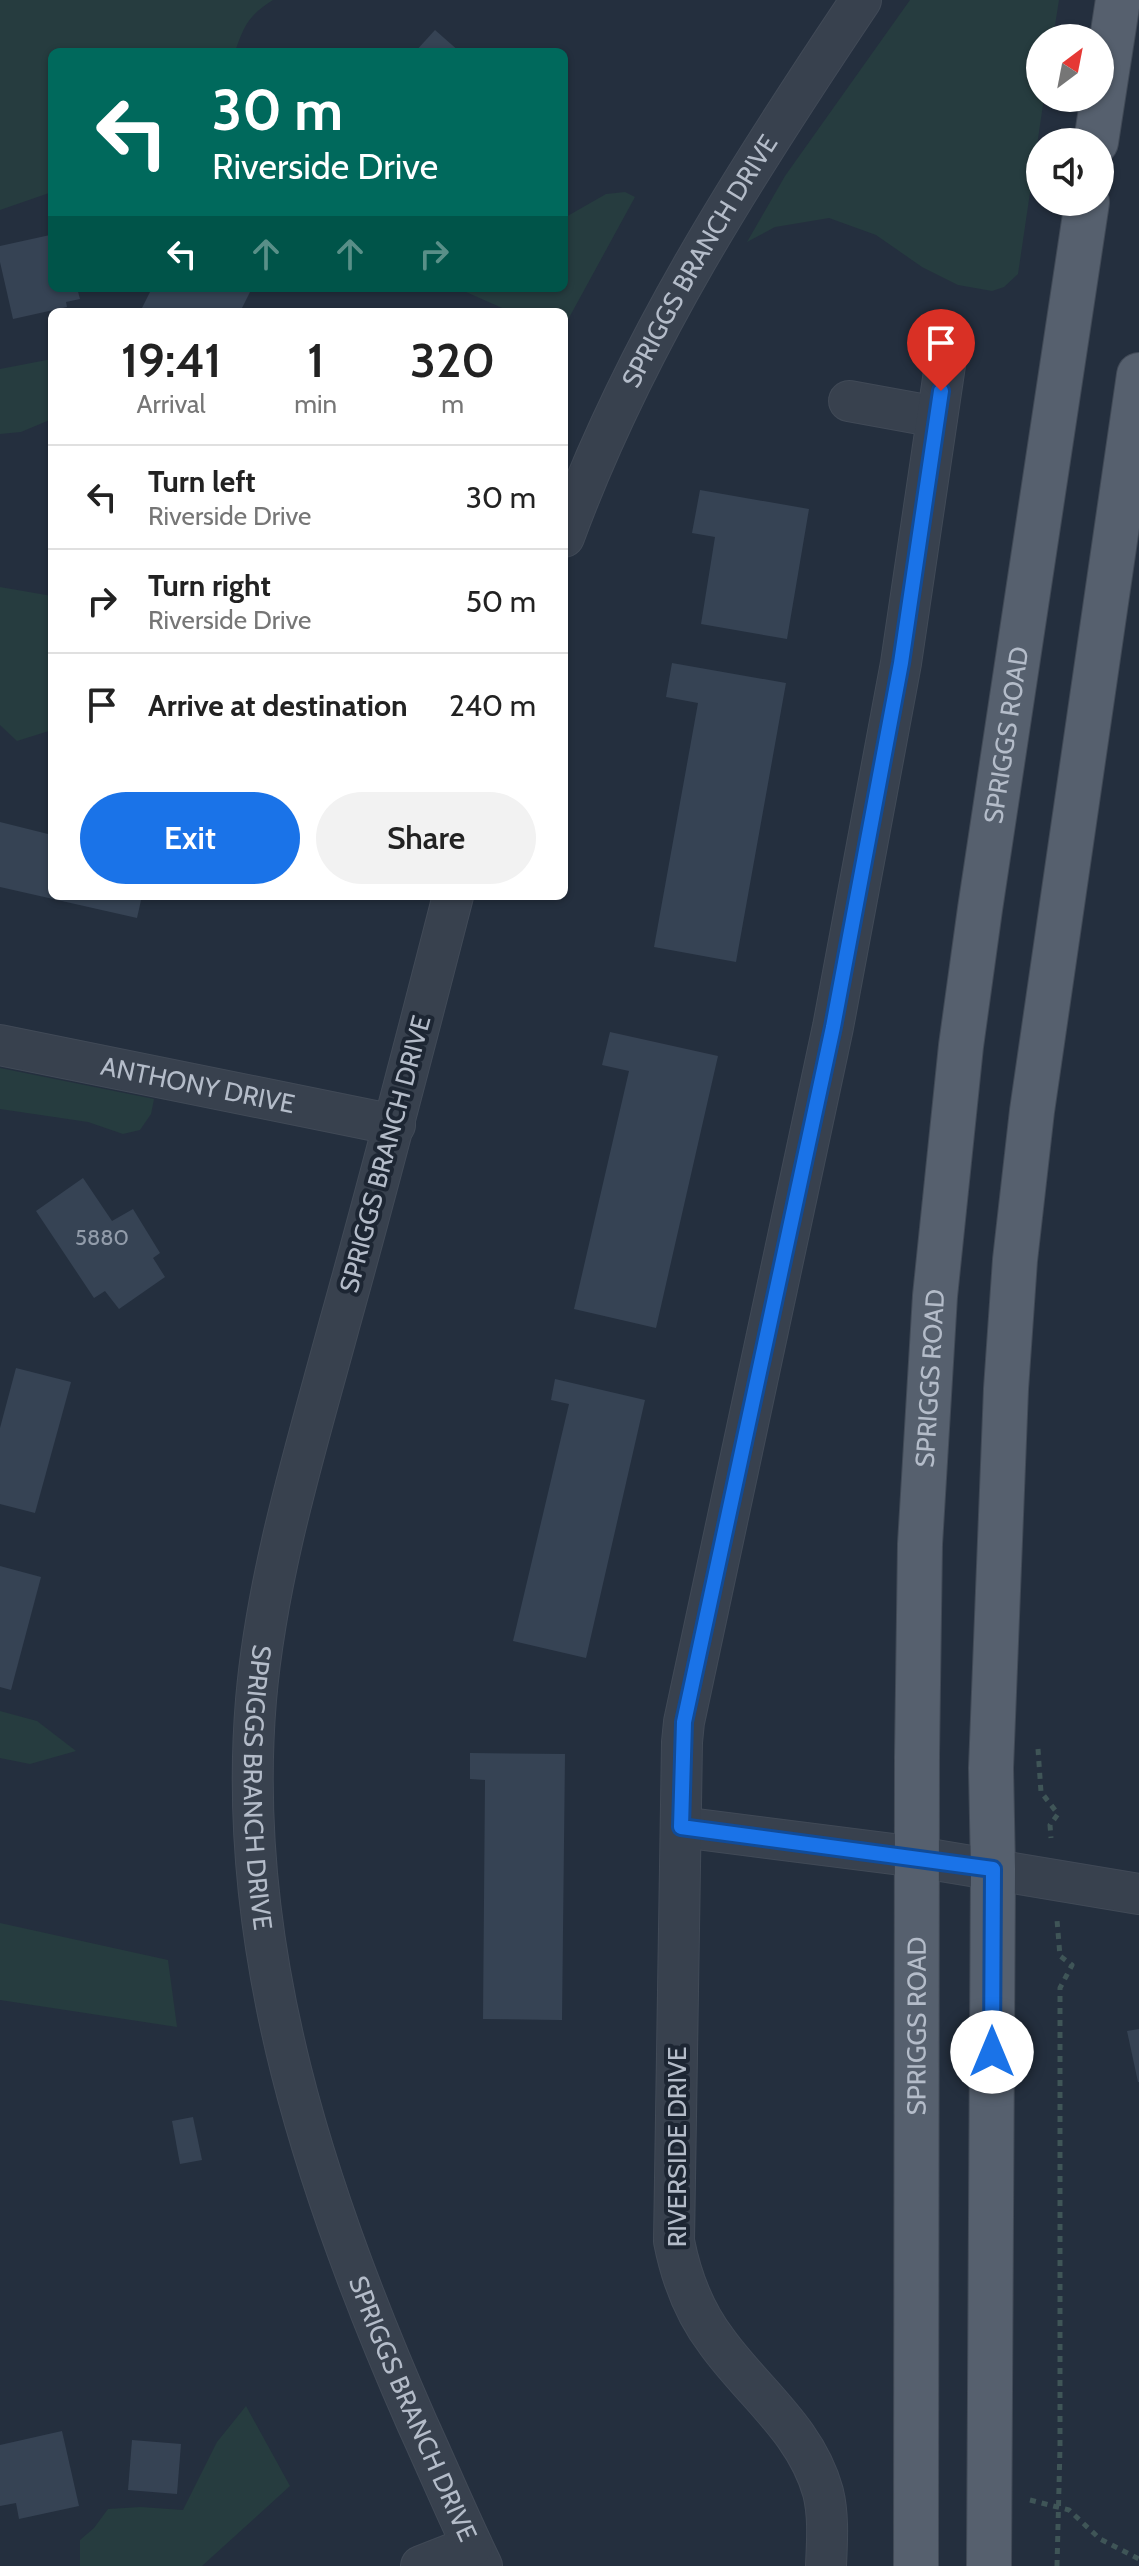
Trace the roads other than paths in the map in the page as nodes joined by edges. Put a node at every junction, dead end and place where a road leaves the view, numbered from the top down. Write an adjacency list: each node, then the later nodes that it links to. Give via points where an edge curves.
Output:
1 (861, 0): 9 (street, SPRIGGS BRANCH DRIVE, via 708,238 631,381)
2 (1118, 0): 3 (main road)
3 (1098, 128)
4 (1085, 216): 14 (main road, SPRIGGS ROAD, via 961,1046 935,1296 920,1544)
5 (949, 338): 8 (street, RIVERSIDE DRIVE)
6 (1139, 375): 15 (main road, via 1015,1260 991,1768)
7 (849, 401): 8 (street)
8 (937, 417): 13 (street, RIVERSIDE DRIVE, via 901,663 833,1027 684,1722)
9 (568, 526)
10 (452, 900): 12 (street, SPRIGGS BRANCH DRIVE)
11 (0, 1045): 12 (street, ANTHONY DRIVE)
12 (395, 1125): 17 (street, SPRIGGS BRANCH DRIVE, via 271,1592 256,1698 256,1879 268,1970 296,2091 338,2229)
13 (681, 1827): 14 (street); 19 (street, RIVERSIDE DRIVE, via 673,2217 678,2259 691,2299 716,2342 790,2429 815,2469 827,2517)
14 (917, 1857): 15 (street); 20 (main road, SPRIGGS ROAD)
15 (993, 1869): 16 (street); 21 (main road)
16 (1139, 1894)
17 (477, 2556): 18 (street)
18 (421, 2566)
19 (826, 2566)
20 (916, 2566)
21 (989, 2566)

